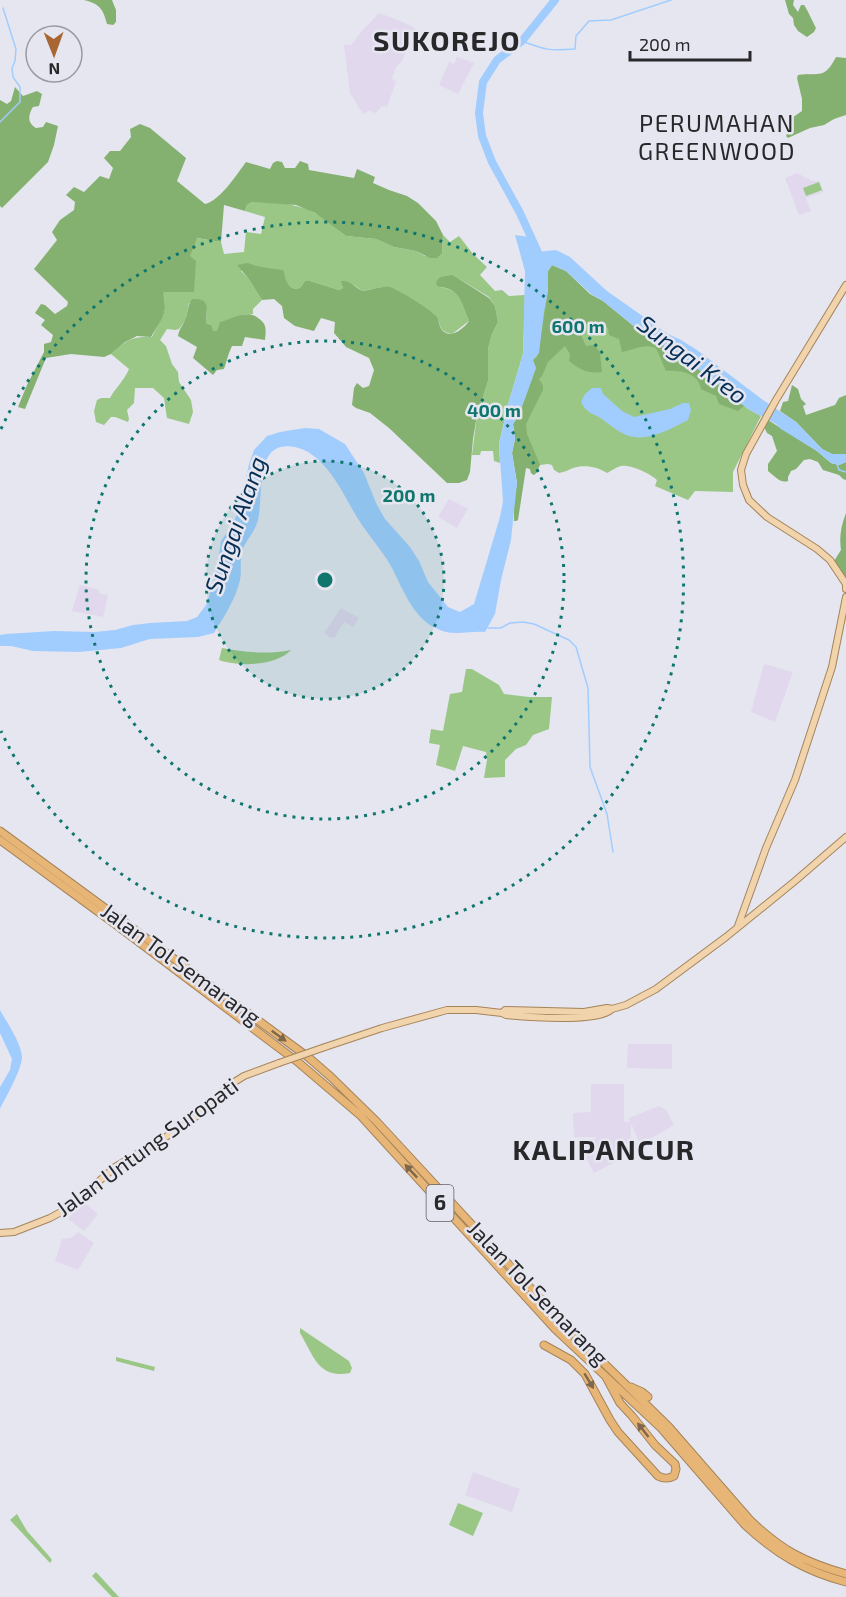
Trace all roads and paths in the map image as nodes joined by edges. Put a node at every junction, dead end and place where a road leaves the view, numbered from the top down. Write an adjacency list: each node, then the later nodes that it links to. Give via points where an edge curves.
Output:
1 (846, 285): 2 (main road, via 762,424 742,466 749,500 830,560)
2 (846, 589)
3 (846, 597): 8 (main road, via 832,667 795,780)
4 (0, 831): 7 (highway, Jalan Tol Semarang / 6)
5 (846, 837): 8 (main road, Jalan Untung Suropati)
6 (0, 840): 7 (highway, Jalan Tol Semarang / 6)
7 (10, 844): 11 (highway, Jalan Tol Semarang / 6, one-way to 7, via 555,1329 360,1115 300,1064); 12 (highway, Jalan Tol Semarang / 6, one-way to 12, via 308,1057 377,1122 562,1322)
8 (737, 928): 9 (main road, Jalan Untung Suropati, bridge, via 656,989 609,1013 566,1018 447,1010 244,1076 201,1113 115,1167 61,1212 14,1232)
9 (0, 1233)
10 (544, 1346): 11 (highway, one-way to 11, via 571,1360 585,1374 618,1432 658,1476 670,1479 675,1464 620,1403)
11 (603, 1372): 17 (highway, Jalan Tol Semarang / 6, via 661,1428 759,1538 811,1570)
12 (629, 1386): 13 (highway); 15 (highway, Jalan Tol Semarang / 6)
13 (648, 1397)
14 (683, 1433): 15 (highway)
15 (686, 1445): 16 (highway, Jalan Tol Semarang / 6, via 763,1532 812,1564)
16 (846, 1574)
17 (846, 1582)

